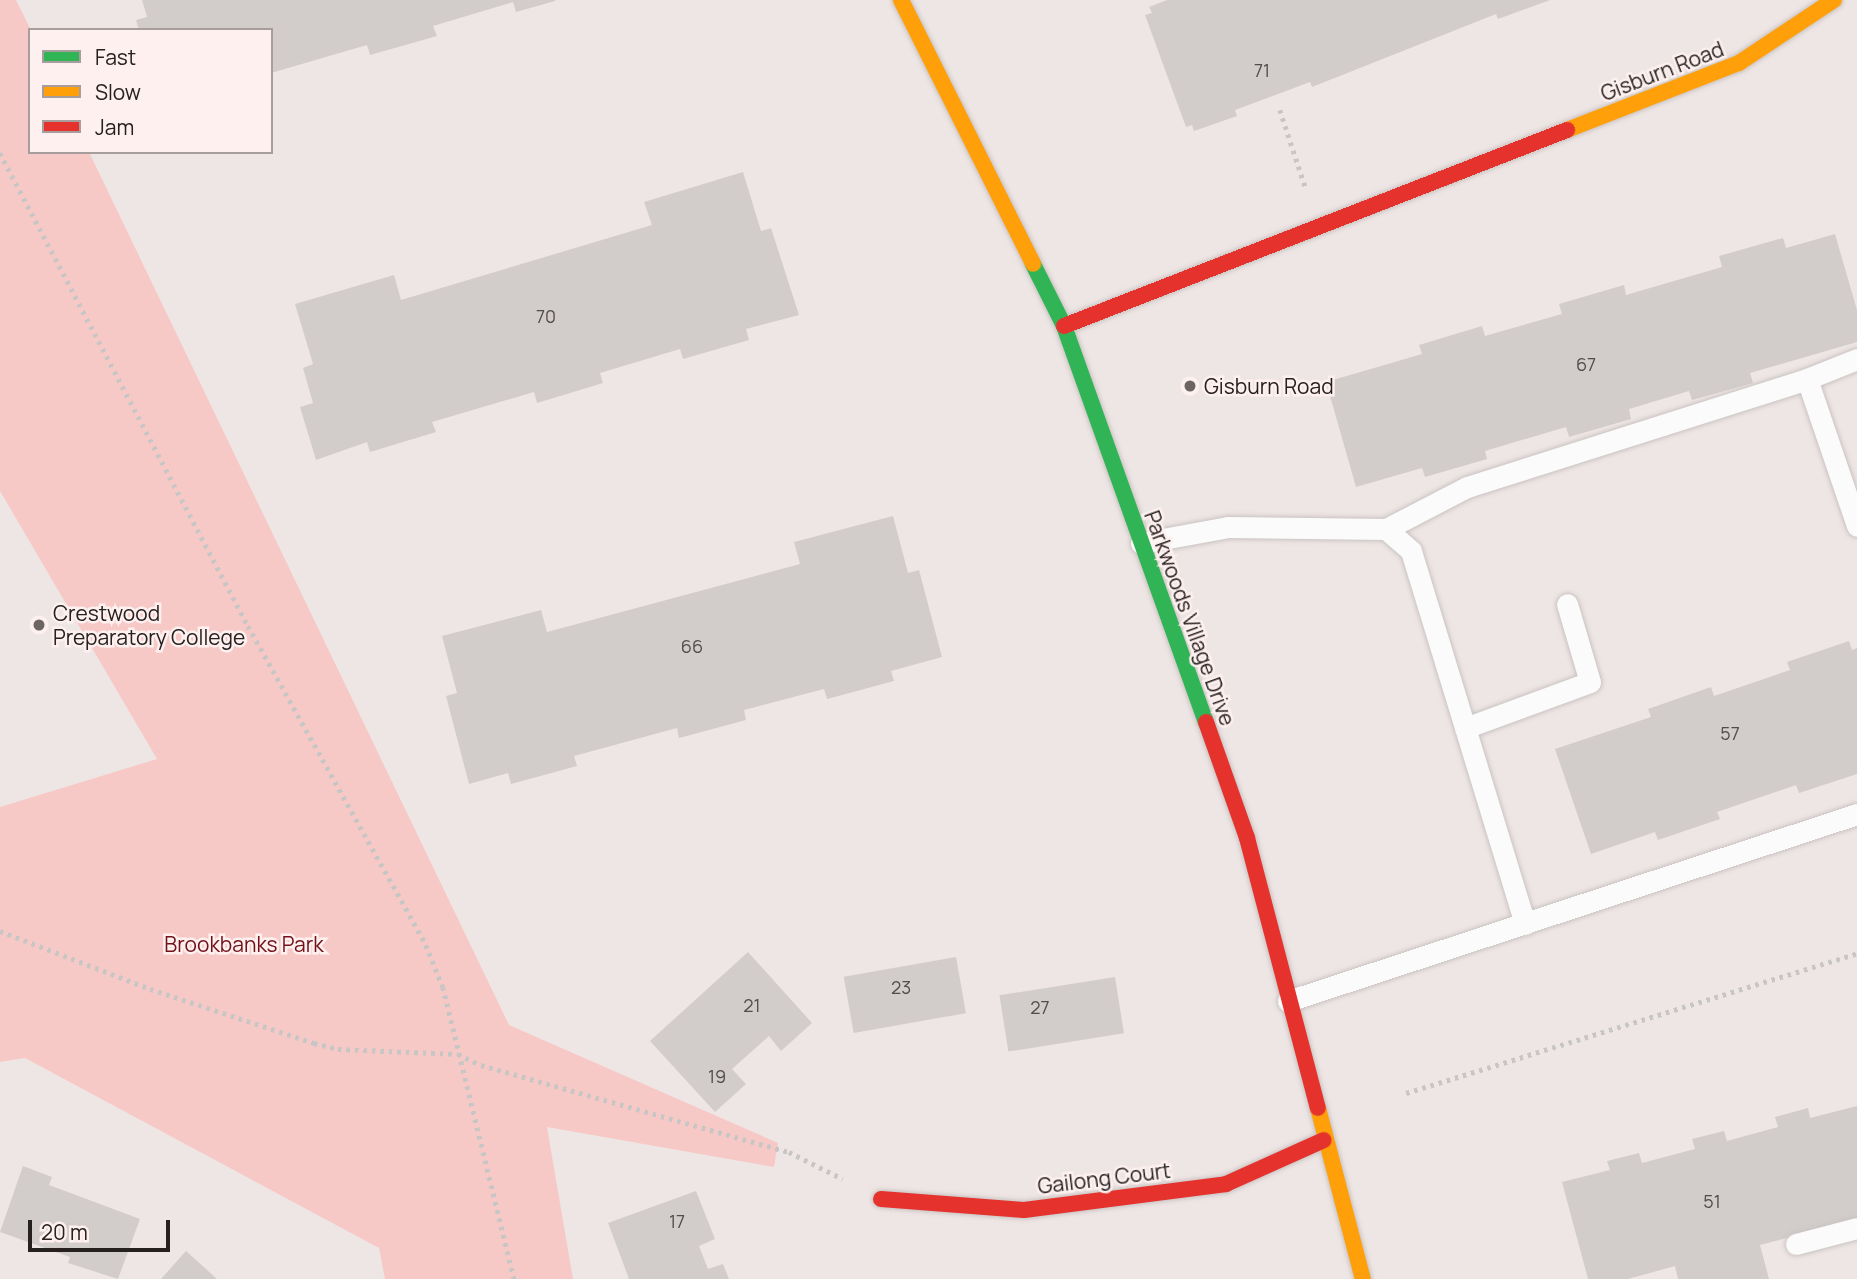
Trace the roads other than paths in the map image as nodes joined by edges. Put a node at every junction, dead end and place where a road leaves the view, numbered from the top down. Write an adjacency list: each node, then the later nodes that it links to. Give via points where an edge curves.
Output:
1 (901, 0): 3 (main road, Parkwoods Village Drive)
2 (1834, 0): 3 (main road, Gisburn Road, via 1739,63)
3 (1064, 326): 8 (main road, Parkwoods Village Drive)
4 (1857, 359): 5 (lane)
5 (1807, 379): 6 (lane); 7 (lane, via 1467,487)
6 (1857, 526)
7 (1386, 529): 8 (lane, via 1228,527); 10 (lane, via 1411,551)
8 (1141, 543): 13 (main road, Parkwoods Village Drive, via 1247,838)
9 (1567, 604): 10 (lane, via 1590,682)
10 (1465, 728): 12 (lane)
11 (1857, 814): 12 (lane)
12 (1525, 923): 13 (lane)
13 (1288, 1001): 14 (main road, Parkwoods Village Drive)
14 (1324, 1140): 15 (main road, Gailong Court, via 1226,1184 1024,1210); 18 (main road, Parkwoods Village Drive)
15 (881, 1199)
16 (1857, 1228): 17 (lane)
17 (1796, 1244)
18 (1363, 1279)

